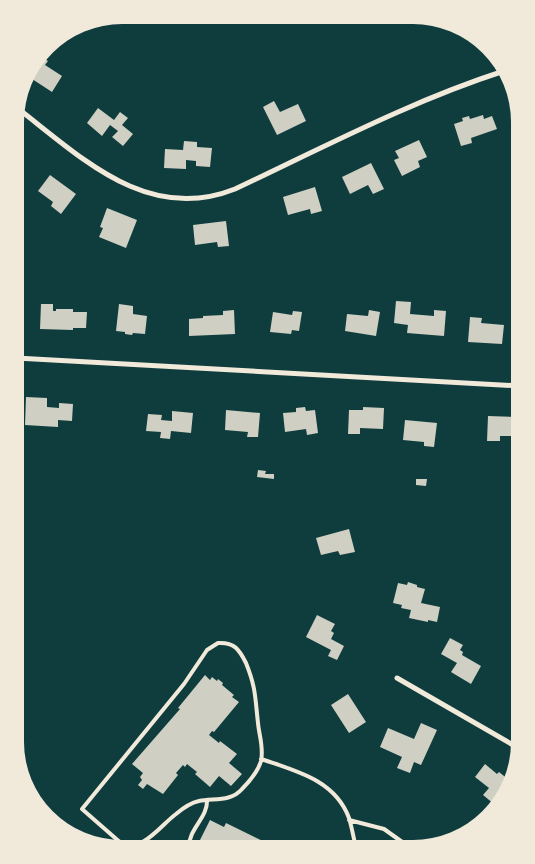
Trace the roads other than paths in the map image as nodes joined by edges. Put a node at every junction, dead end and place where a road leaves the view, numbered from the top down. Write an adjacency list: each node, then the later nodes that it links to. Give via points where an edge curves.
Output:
1 (498, 73): 2 (street, via 413,105 235,189 196,199 163,198 128,185 78,154)
2 (25, 114)
3 (24, 358): 4 (street)
4 (511, 386)
5 (397, 678): 6 (street)
6 (511, 744)
7 (261, 759): 8 (lane, via 239,793 229,798); 9 (lane, via 323,784 339,799); 10 (lane, via 252,678 238,648 229,643 218,643 207,650 184,684 82,810)
8 (207, 800): 11 (lane, via 186,806); 12 (lane, via 205,812)
9 (349, 820): 13 (lane); 14 (lane, via 384,829)
10 (116, 840)
11 (145, 840)
12 (191, 840)
13 (352, 840)
14 (399, 840)

